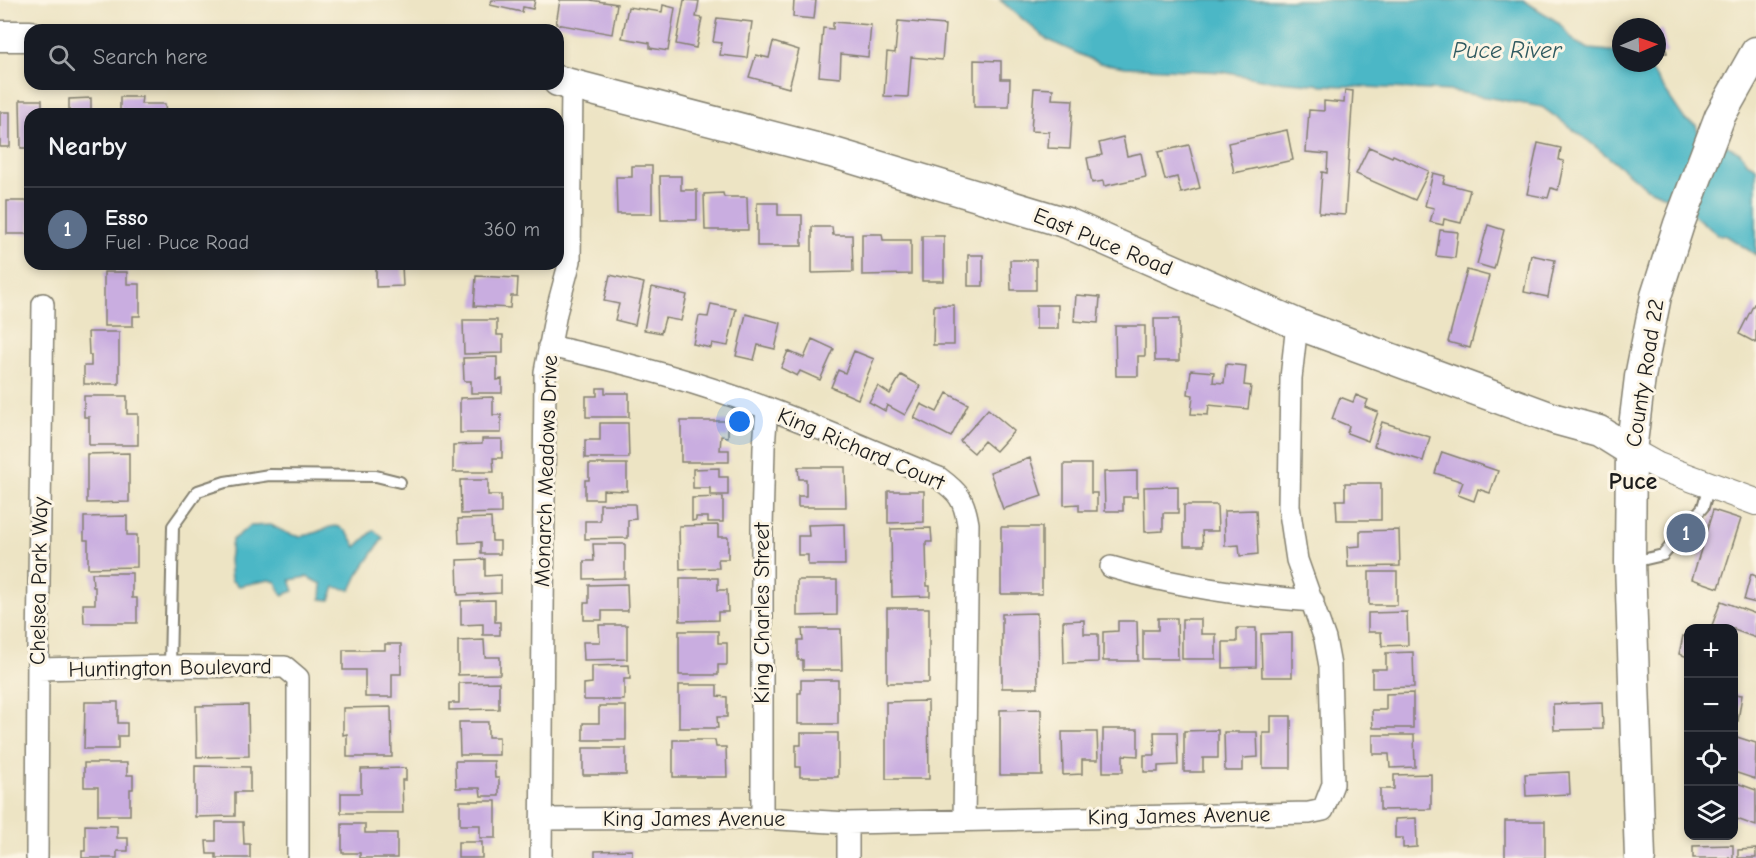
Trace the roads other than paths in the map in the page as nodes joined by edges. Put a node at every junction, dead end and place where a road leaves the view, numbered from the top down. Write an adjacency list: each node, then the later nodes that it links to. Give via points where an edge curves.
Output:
1 (0, 36): 2 (main road)
2 (24, 36)
3 (1756, 52): 9 (main road, County Road 22, via 1720,116 1678,224 1656,296)
4 (565, 84): 6 (main road, East Puce Road, via 831,152 1067,224); 7 (street, Monarch Meadows Drive, via 570,261)
5 (44, 304): 19 (street, Chelsea Park Way)
6 (1298, 324): 9 (main road, East Puce Road, via 1556,419 1599,431); 17 (street, King James Avenue, via 1291,378 1289,506 1297,560)
7 (549, 346): 8 (street, King Richard Court, via 681,380); 21 (street, Monarch Meadows Drive, via 545,372)
8 (767, 408): 20 (street, King Charles Street, via 762,528); 22 (street, King Richard Court, via 939,478 958,492 968,524)
9 (1631, 451): 11 (street); 15 (main road, County Road 22)
10 (399, 482): 18 (lane, via 376,476 269,475 198,490 174,526)
11 (1709, 486): 12 (street); 13 (lane, via 1703,507)
12 (1756, 501)
13 (1696, 515)
14 (1680, 535): 15 (lane, via 1663,555)
15 (1630, 562): 28 (main road, County Road 22)
16 (1111, 567): 17 (street, via 1254,597)
17 (1313, 601): 22 (street, King James Avenue, via 1330,666 1333,784 1323,810)
18 (170, 666): 19 (street, Huntington Boulevard); 25 (street, Huntington Boulevard, via 285,667 298,678)
19 (38, 669): 24 (street, Chelsea Park Way)
20 (762, 818): 21 (street, King James Avenue); 23 (street, King James Avenue)
21 (541, 819): 26 (street, Monarch Meadows Drive)
22 (964, 820): 23 (street, King James Avenue)
23 (848, 823): 27 (street)
24 (37, 858)
25 (298, 858)
26 (541, 858)
27 (848, 858)
28 (1640, 858)

